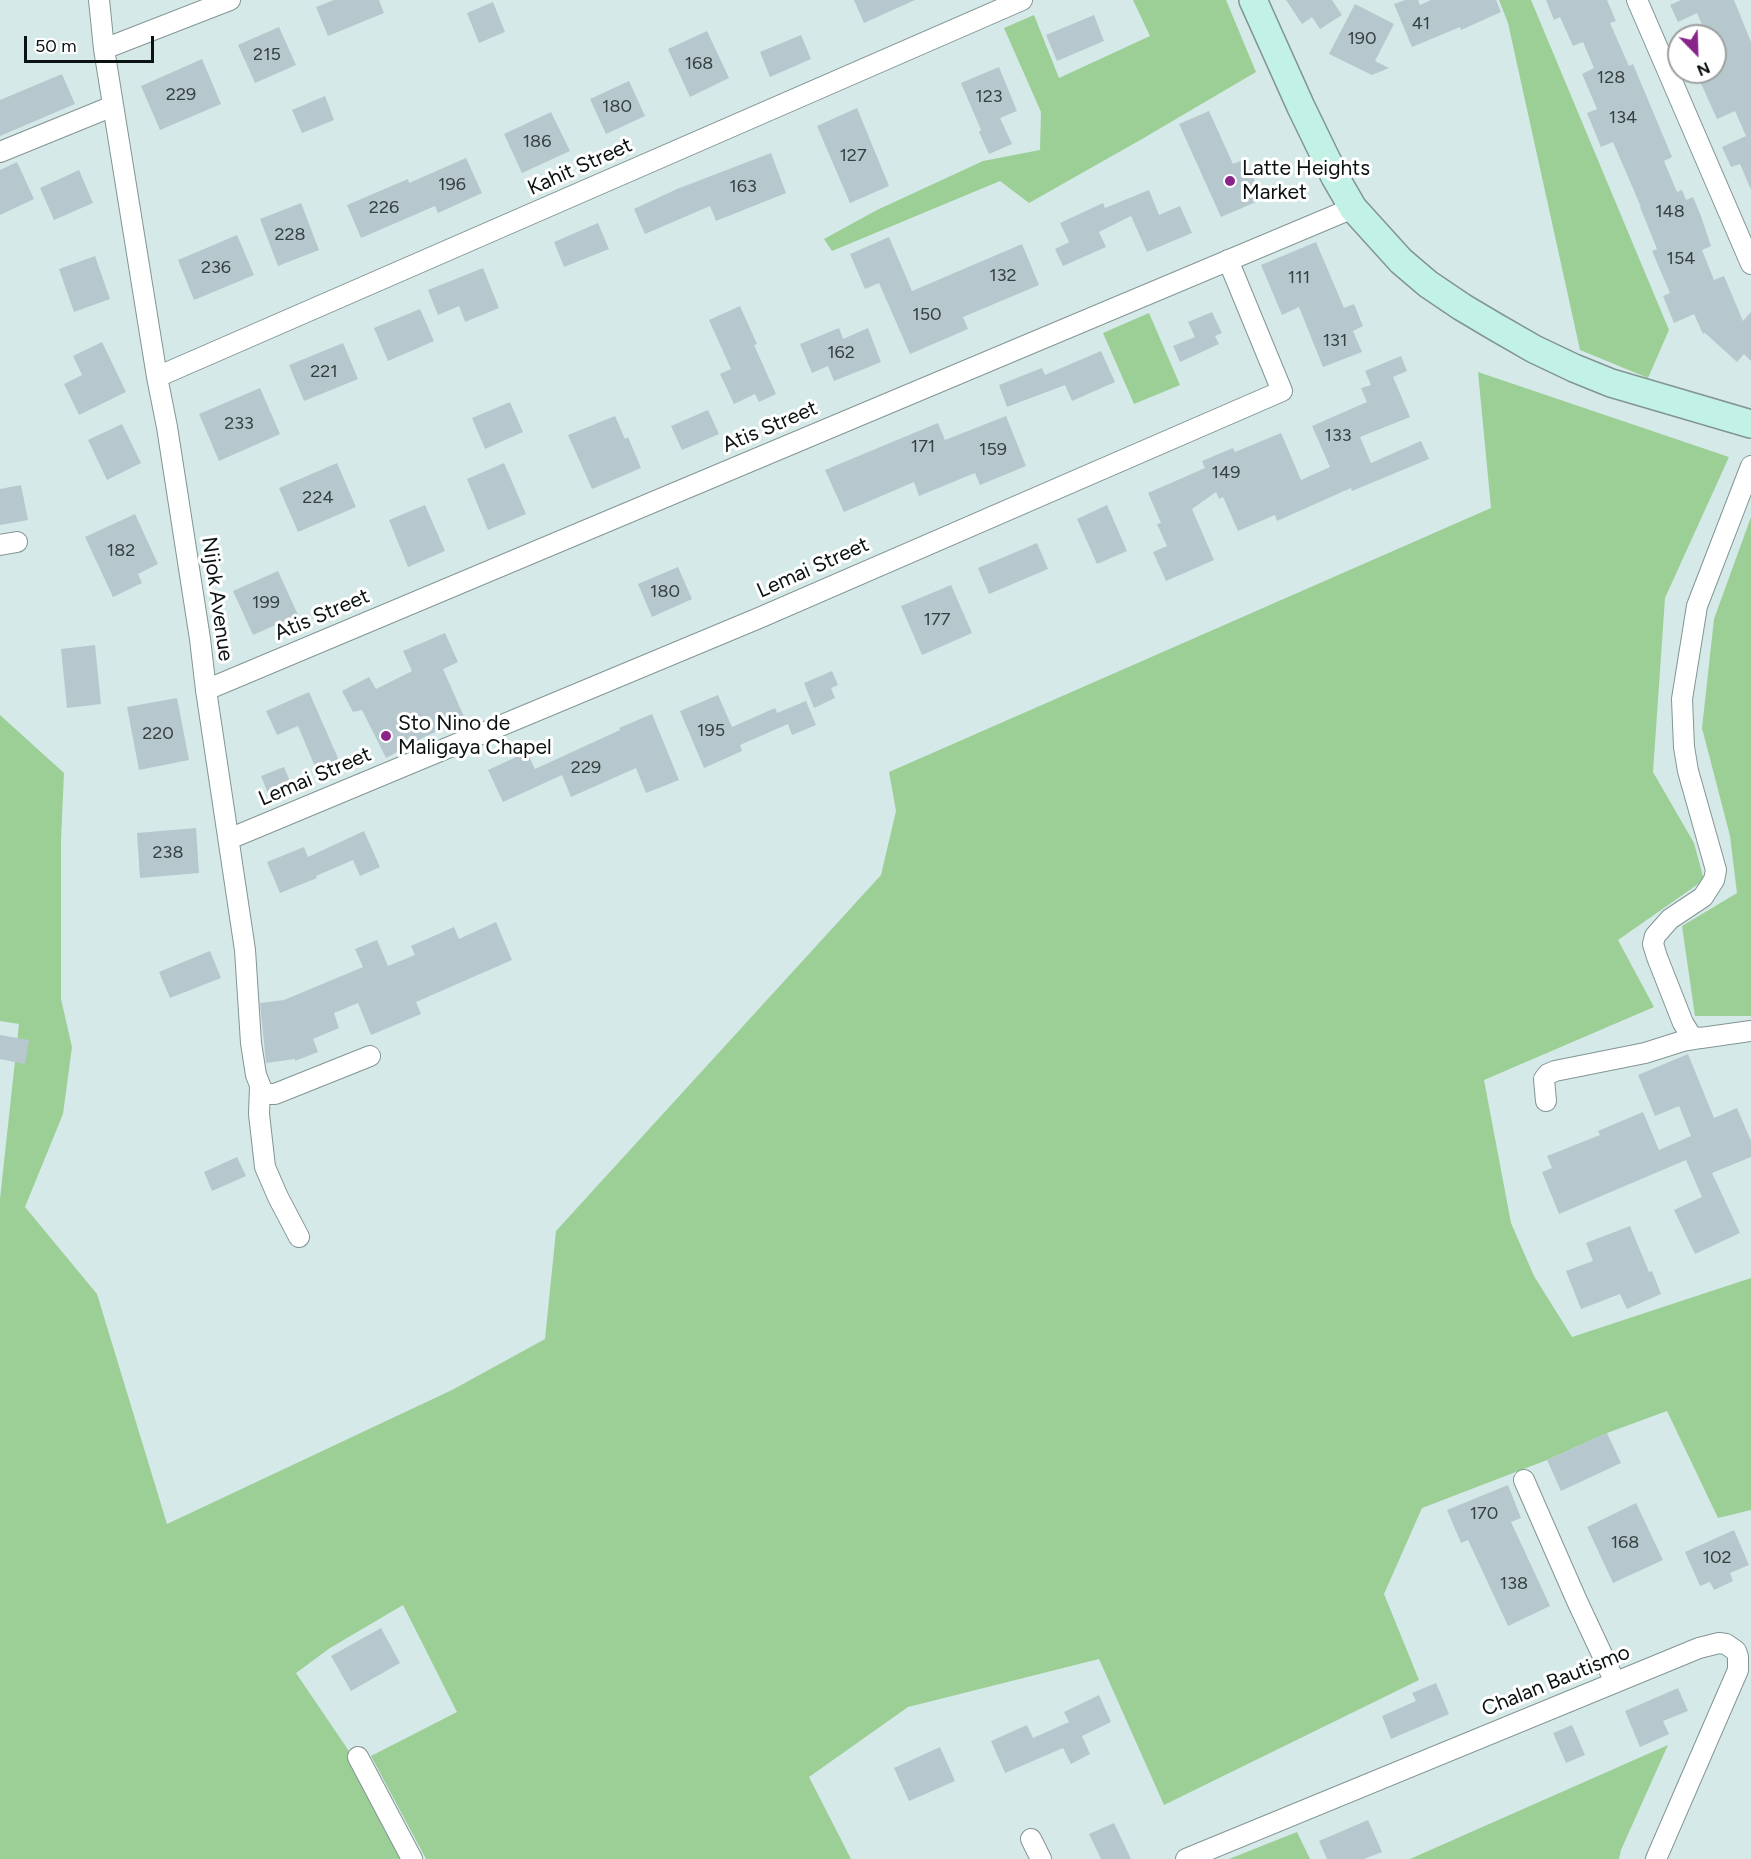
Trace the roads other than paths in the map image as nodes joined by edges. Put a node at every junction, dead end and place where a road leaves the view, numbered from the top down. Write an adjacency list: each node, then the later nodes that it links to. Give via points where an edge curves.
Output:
1 (99, 0): 6 (street, Nijok Avenue)
2 (230, 0): 6 (street)
3 (1022, 0): 12 (street, Kahit Street)
4 (1253, 0): 9 (main road, via 1305,116)
5 (1637, 0): 11 (street)
6 (104, 49): 7 (street, Nijok Avenue)
7 (113, 106): 8 (street); 12 (street, Nijok Avenue)
8 (0, 152)
9 (1353, 208): 10 (street, Atis Street); 13 (main road, via 1401,261 1428,284 1534,349 1611,383)
10 (1227, 260): 15 (street, Atis Street); 16 (street, Lemai Street, via 1282,391 749,623)
11 (1751, 264)
12 (157, 377): 15 (street, Nijok Avenue)
13 (1751, 424)
14 (1751, 466): 18 (street, via 1697,606 1682,699 1688,771 1716,870 1714,880 1703,897 1659,930 1653,944 1683,1023 1693,1037)
15 (206, 690): 16 (street, Nijok Avenue)
16 (229, 839): 20 (street, Nijok Avenue, via 245,950 255,1075)
17 (1751, 1031): 18 (street)
18 (1701, 1038): 21 (street, via 1555,1071 1544,1079)
19 (369, 1056): 20 (street, via 274,1094)
20 (260, 1086): 22 (street, Nijok Avenue, via 259,1114 266,1167)
21 (1546, 1101)
22 (299, 1237)
23 (1524, 1480): 24 (street)
24 (1615, 1682): 29 (street, Chalan Bautismo); 30 (street, Chalan Bautismo, via 1719,1643 1731,1648 1738,1657 1736,1676)
25 (358, 1757): 27 (street)
26 (1031, 1839): 28 (street)
27 (412, 1859)
28 (1041, 1859)
29 (1186, 1859)
30 (1656, 1859)

